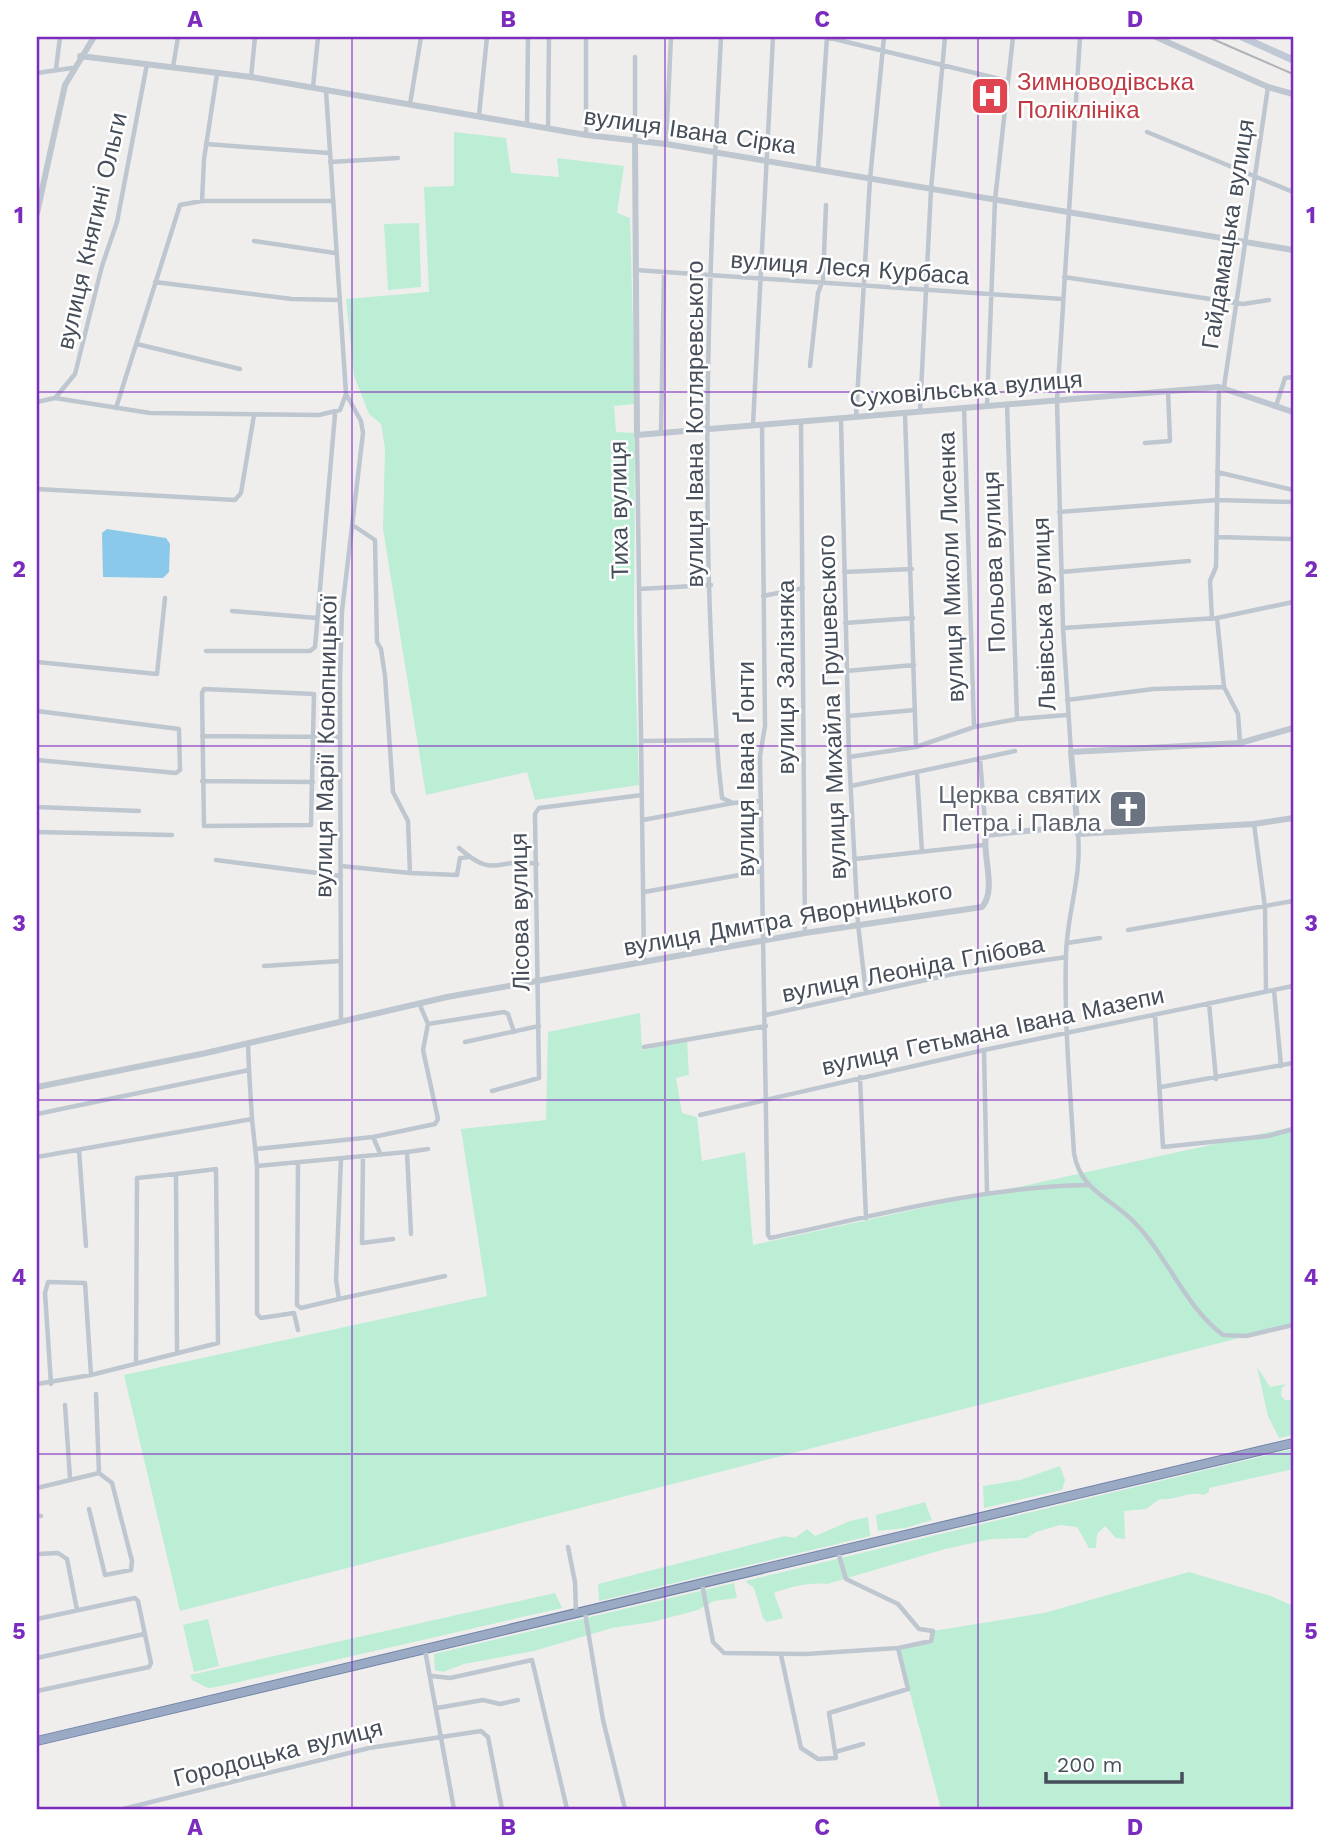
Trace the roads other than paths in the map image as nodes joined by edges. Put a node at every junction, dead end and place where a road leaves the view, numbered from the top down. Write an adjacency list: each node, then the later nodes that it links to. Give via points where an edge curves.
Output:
1 (60, 37): 30 (street)
2 (94, 37): 23 (street)
3 (178, 37): 29 (street)
4 (255, 37): 33 (street)
5 (318, 37): 36 (street)
6 (421, 37): 39 (street)
7 (487, 37): 40 (street)
8 (528, 37): 41 (street)
9 (549, 37): 42 (street)
10 (586, 37): 44 (street)
11 (671, 37): 47 (street)
12 (721, 37): 49 (street, вулиця Івана Котляревського)
13 (773, 37): 51 (street)
14 (826, 37): 22 (street); 53 (street)
15 (884, 37): 22 (street)
16 (945, 37): 27 (street)
17 (1013, 37): 34 (street)
18 (1080, 37): 63 (street, Львівська вулиця)
19 (1156, 37): 35 (street)
20 (1242, 37): 21 (main road)
21 (1254, 40): 25 (main road)
22 (883, 51): 27 (street); 55 (street)
23 (80, 56): 26 (street, вулиця Івана Сірка); 28 (street)
24 (635, 57): 45 (street, Тиха вулиця)
25 (1293, 60)
26 (147, 64): 29 (street, вулиця Івана Сірка); 89 (street, вулиця Княгині Ольги, via 117,222 75,374)
27 (942, 66): 34 (street); 56 (street)
28 (72, 68): 30 (street); 62 (street)
29 (173, 68): 32 (street, вулиця Івана Сірка)
30 (56, 69): 31 (street)
31 (37, 73)
32 (217, 74): 33 (street, вулиця Івана Сірка); 46 (street)
33 (251, 77): 36 (street, вулиця Івана Сірка)
34 (1008, 81): 58 (street)
35 (1268, 86): 38 (street); 54 (street, Гайдамацька вулиця)
36 (313, 88): 37 (street, вулиця Івана Сірка)
37 (326, 91): 39 (street, вулиця Івана Сірка); 48 (street)
38 (1293, 94)
39 (410, 104): 40 (street, вулиця Івана Сірка)
40 (479, 115): 41 (street, вулиця Івана Сірка)
41 (527, 125): 42 (street, вулиця Івана Сірка)
42 (548, 128): 44 (street, вулиця Івана Сірка)
43 (1147, 132): 54 (street)
44 (586, 135): 45 (street, вулиця Івана Сірка)
45 (635, 140): 47 (street, вулиця Івана Сірка); 68 (street, Тиха вулиця)
46 (206, 144): 48 (street); 59 (street)
47 (666, 144): 49 (street, вулиця Івана Сірка)
48 (329, 153): 52 (street)
49 (715, 153): 51 (street, вулиця Івана Сірка); 70 (street, вулиця Івана Котляревського)
50 (398, 158): 52 (street)
51 (765, 161): 53 (street, вулиця Івана Сірка); 72 (street)
52 (330, 162): 60 (street)
53 (818, 169): 55 (street, вулиця Івана Сірка)
54 (1255, 177): 57 (street); 65 (street, Гайдамацька вулиця)
55 (870, 180): 56 (street, вулиця Івана Сірка); 75 (street)
56 (931, 189): 58 (street, вулиця Івана Сірка); 76 (street)
57 (1293, 192)
58 (996, 200): 63 (street, вулиця Івана Сірка); 77 (street)
59 (202, 201): 60 (street); 73 (street, via 176,210)
60 (331, 201): 67 (street)
61 (825, 205): 74 (street)
62 (37, 213)
63 (1070, 214): 65 (street, вулиця Івана Сірка); 71 (street, Львівська вулиця)
64 (254, 241): 67 (street)
65 (1245, 242): 66 (street, вулиця Івана Сірка); 81 (street, Гайдамацька вулиця)
66 (1293, 250)
67 (336, 254): 79 (street)
68 (636, 270): 69 (street, вулиця Леся Курбаса); 109 (street, Тиха вулиця)
69 (664, 273): 70 (street, вулиця Леся Курбаса); 108 (street)
70 (712, 276): 72 (street, вулиця Леся Курбаса); 107 (street, вулиця Івана Котляревського)
71 (1064, 278): 78 (street, Львівська вулиця); 81 (street)
72 (760, 279): 74 (street, вулиця Леся Курбаса); 105 (street)
73 (155, 282): 79 (street, via 292,299); 82 (street)
74 (822, 284): 75 (street, вулиця Леся Курбаса); 83 (street)
75 (864, 288): 76 (street, вулиця Леся Курбаса); 102 (street)
76 (925, 292): 77 (street, вулиця Леся Курбаса); 97 (street)
77 (992, 295): 78 (street, вулиця Леся Курбаса); 93 (street)
78 (1062, 299): 90 (street, Львівська вулиця)
79 (338, 300): 88 (street)
80 (1269, 300): 81 (street)
81 (1235, 303): 86 (street, Гайдамацька вулиця)
82 (137, 344): 84 (street); 96 (street)
83 (810, 366)
84 (240, 369)
85 (1293, 377): 94 (street, via 1285,378)
86 (1221, 387): 87 (street, Суховільська вулиця); 94 (street, Суховільська вулиця); 111 (street, Гайдамацька вулиця)
87 (1168, 390): 90 (street, Суховільська вулиця); 110 (street, via 1170,440)
88 (346, 394): 99 (street); 117 (street, вулиця Марії Конопницької, via 363,433)
89 (55, 398): 91 (street); 96 (street)
90 (1057, 401): 92 (street, Суховільська вулиця); 116 (street, Львівська вулиця)
91 (37, 402)
92 (1007, 404): 93 (street, Суховільська вулиця); 146 (street, Польова вулиця)
93 (986, 405): 95 (street, Суховільська вулиця)
94 (1276, 406): 98 (street, Суховільська вулиця)
95 (964, 407): 97 (street, Суховільська вулиця); 147 (street, вулиця Миколи Лисенка)
96 (117, 408): 101 (street)
97 (920, 412): 100 (street, Суховільська вулиця)
98 (1293, 412)
99 (335, 414): 101 (street); 131 (street)
100 (905, 414): 102 (street, Суховільська вулиця); 121 (street)
101 (254, 416): 112 (street, via 241,493 235,500)
102 (856, 417): 103 (street, Суховільська вулиця)
103 (841, 419): 104 (street, Суховільська вулиця); 122 (street, вулиця Михайла Грушевського)
104 (801, 421): 106 (street, Суховільська вулиця); 125 (street, вулиця Залізняка)
105 (753, 425): 106 (street, Суховільська вулиця); 107 (street, Суховільська вулиця)
106 (762, 425): 127 (street, вулиця Івана Ґонти)
107 (709, 430): 108 (street, Суховільська вулиця); 124 (street, вулиця Івана Котляревського)
108 (661, 434): 109 (street, Суховільська вулиця)
109 (637, 435): 126 (street, Тиха вулиця)
110 (1145, 443)
111 (1217, 472): 113 (street); 114 (street, Гайдамацька вулиця)
112 (37, 489)
113 (1293, 490)
114 (1217, 500): 115 (street); 116 (street); 118 (street, Гайдамацька вулиця)
115 (1293, 502)
116 (1059, 512): 123 (street, Львівська вулиця)
117 (354, 526): 150 (street, вулиця Марії Конопницької, via 342,611); 187 (street, via 374,540 377,642 385,676 393,792 408,821)
118 (1217, 537): 119 (street); 133 (street, Гайдамацька вулиця, via 1216,567 1210,581)
119 (1293, 539)
120 (1189, 561): 123 (street)
121 (912, 569): 122 (street); 132 (street)
122 (844, 572): 134 (street, вулиця Михайла Грушевського)
123 (1061, 572): 135 (street, Львівська вулиця)
124 (711, 585): 126 (street); 152 (street, вулиця Івана Котляревського)
125 (803, 588): 127 (street); 194 (street, вулиця Залізняка)
126 (639, 589): 153 (street, Тиха вулиця)
127 (763, 596): 166 (street, вулиця Івана Ґонти)
128 (165, 598): 137 (street, via 157,674)
129 (1293, 602): 133 (street)
130 (232, 611): 131 (street)
131 (317, 618): 136 (street, via 312,650)
132 (913, 618): 134 (street); 138 (street)
133 (1214, 618): 135 (street); 140 (street, Гайдамацька вулиця)
134 (845, 623): 139 (street, вулиця Михайла Грушевського)
135 (1063, 628): 141 (street, Львівська вулиця)
136 (205, 652)
137 (37, 662)
138 (914, 665): 139 (street); 142 (street)
139 (846, 671): 145 (street, вулиця Михайла Грушевського)
140 (1224, 687): 141 (street, via 1153,689); 154 (street, Гайдамацька вулиця, via 1238,714)
141 (1067, 700): 144 (street, Львівська вулиця)
142 (915, 710): 145 (street); 155 (street)
143 (37, 711): 160 (street, via 179,729 180,771)
144 (1067, 715): 146 (street); 157 (street, Львівська вулиця)
145 (848, 716): 158 (street, вулиця Михайла Грушевського)
146 (1017, 719): 147 (street)
147 (974, 727): 155 (street)
148 (1293, 727): 154 (street)
149 (202, 736): 151 (street); 151 (street, via 205,689 313,692); 162 (street)
150 (339, 737): 151 (street); 185 (street, вулиця Марії Конопницької)
151 (314, 738): 163 (street)
152 (717, 740): 153 (street); 167 (street, вулиця Івана Котляревського, via 722,797)
153 (641, 741): 165 (street, Тиха вулиця)
154 (1240, 743): 157 (street)
155 (916, 747): 158 (street)
156 (1015, 751): 159 (street)
157 (1071, 752): 173 (street, Львівська вулиця)
158 (849, 757): 164 (street, вулиця Михайла Грушевського)
159 (980, 758): 161 (street); 177 (street)
160 (37, 760)
161 (917, 773): 164 (street); 180 (street)
162 (202, 781): 163 (street); 163 (street, via 206,828 310,826)
163 (313, 782)
164 (851, 786): 182 (street, вулиця Михайла Грушевського)
165 (642, 795): 171 (street, Тиха вулиця); 184 (street, Лісова вулиця, via 539,808 535,814)
166 (761, 801): 167 (street); 186 (street, вулиця Івана Ґонти)
167 (733, 803): 171 (street)
168 (37, 807): 169 (street)
169 (139, 811)
170 (1293, 818): 172 (street)
171 (643, 820): 189 (street, Тиха вулиця)
172 (1254, 824): 175 (street); 191 (street)
173 (1077, 825): 175 (street, Львівська вулиця); 177 (street)
174 (37, 832): 176 (street)
175 (1078, 834): 197 (street, Львівська вулиця, via 1080,876)
176 (172, 835)
177 (986, 835): 178 (street)
178 (984, 845): 180 (street); 192 (street, вулиця Дмитра Яворницького, via 988,885 982,907)
179 (459, 848): 181 (street)
180 (922, 852): 182 (street)
181 (469, 857): 184 (street, via 485,866 517,861); 187 (street, via 460,858 457,876)
182 (855, 859): 192 (street, вулиця Михайла Грушевського)
183 (216, 860): 188 (street)
184 (537, 864): 202 (street, Лісова вулиця)
185 (341, 866): 187 (street); 188 (street, вулиця Марії Конопницької)
186 (762, 872): 189 (street); 196 (street, вулиця Івана Ґонти)
187 (410, 873)
188 (342, 876): 199 (street, вулиця Марії Конопницької)
189 (644, 892): 200 (street, Тиха вулиця)
190 (1293, 901): 191 (street)
191 (1265, 907): 193 (street); 205 (street)
192 (858, 924): 194 (street, вулиця Дмитра Яворницького); 206 (street, вулиця Михайла Грушевського)
193 (1128, 930)
194 (805, 933): 196 (street, вулиця Дмитра Яворницького)
195 (1100, 938): 197 (street)
196 (765, 940): 200 (street, вулиця Дмитра Яворницького); 209 (street, вулиця Івана Ґонти)
197 (1067, 943): 198 (street, Львівська вулиця)
198 (1066, 957): 206 (street, вулиця Леоніда Глібова); 216 (street, Львівська вулиця)
199 (341, 961): 201 (street); 211 (street, вулиця Марії Конопницької)
200 (644, 962): 202 (street, вулиця Дмитра Яворницького)
201 (264, 966)
202 (538, 982): 207 (street, вулиця Дмитра Яворницького); 213 (street, Лісова вулиця)
203 (1293, 986): 204 (street, вулиця Гетьмана Івана Мазепи)
204 (1274, 990): 205 (street, вулиця Гетьмана Івана Мазепи); 222 (street)
205 (1266, 992): 208 (street, вулиця Гетьмана Івана Мазепи)
206 (866, 993): 209 (street, вулиця Леоніда Глібова)
207 (419, 1003): 211 (street, вулиця Дмитра Яворницького); 212 (street)
208 (1209, 1003): 210 (street, вулиця Гетьмана Івана Мазепи); 225 (street)
209 (766, 1015): 214 (street, вулиця Івана Ґонти)
210 (1155, 1015): 216 (street, вулиця Гетьмана Івана Мазепи); 227 (street)
211 (341, 1020): 218 (street, вулиця Дмитра Яворницького)
212 (428, 1024): 215 (street, via 504,1012); 234 (street, via 423,1050 437,1122)
213 (539, 1026): 215 (street); 228 (street, Лісова вулиця, via 539,1078)
214 (766, 1026): 219 (street); 229 (street, вулиця Івана Ґонти)
215 (514, 1031): 217 (street)
216 (1068, 1032): 220 (street, вулиця Гетьмана Івана Мазепи); 246 (street, Львівська вулиця, via 1074,1153)
217 (464, 1042)
218 (248, 1043): 223 (street); 226 (street, вулиця Дмитра Яворницького)
219 (644, 1047)
220 (984, 1049): 224 (street, вулиця Гетьмана Івана Мазепи); 247 (street)
221 (1293, 1063): 222 (street)
222 (1281, 1066): 225 (street)
223 (249, 1070): 230 (street); 232 (street)
224 (860, 1077): 229 (street, вулиця Гетьмана Івана Мазепи); 248 (street)
225 (1216, 1079): 227 (street)
226 (37, 1087)
227 (1161, 1087): 233 (street, via 1163,1147 1168,1149)
228 (492, 1091)
229 (767, 1097): 231 (street, вулиця Гетьмана Івана Мазепи); 248 (street, вулиця Івана Ґонти, via 770,1238)
230 (37, 1114)
231 (700, 1115)
232 (252, 1119): 235 (street); 237 (street)
233 (1293, 1129)
234 (373, 1137): 235 (street); 239 (street)
235 (256, 1149): 244 (street)
236 (428, 1149): 238 (street)
237 (79, 1150): 241 (street); 251 (street)
238 (407, 1152): 239 (street); 249 (street)
239 (380, 1153): 240 (street)
240 (363, 1156): 242 (street); 250 (street, via 362,1243)
241 (37, 1157)
242 (341, 1158): 243 (street); 253 (street, via 336,1280)
243 (298, 1163): 244 (street); 253 (street, via 297,1305 301,1308)
244 (257, 1166): 255 (street, via 257,1314 261,1318 294,1314)
245 (176, 1174): 256 (street); 256 (street, via 216,1169 218,1342); 257 (street, via 135,1180)
246 (1087, 1185): 247 (street); 254 (street, via 1131,1218 1202,1316 1223,1335 1246,1336)
247 (987, 1192): 248 (street)
248 (866, 1218)
249 (411, 1234)
250 (393, 1238)
251 (86, 1246)
252 (445, 1276): 253 (street)
253 (340, 1299)
254 (1293, 1325)
255 (298, 1330)
256 (177, 1352): 257 (street)
257 (136, 1363): 258 (street)
258 (91, 1375): 260 (street); 260 (street, via 85,1283 48,1282)
259 (37, 1384): 260 (street)
260 (51, 1384)
261 (96, 1394): 264 (street)
262 (65, 1405): 265 (street)
263 (1293, 1443): 269 (highway)
264 (99, 1473): 265 (street); 267 (street, via 113,1483 131,1570 105,1575)
265 (69, 1478): 266 (street)
266 (37, 1488)
267 (89, 1509)
268 (568, 1547): 273 (street)
269 (838, 1551): 271 (highway); 276 (street, via 846,1579 898,1604 919,1629 933,1631 931,1641)
270 (37, 1554): 272 (street, via 58,1553 67,1559)
271 (702, 1584): 273 (highway); 278 (street, via 716,1647 724,1653)
272 (77, 1610): 274 (street); 275 (street, via 135,1598)
273 (581, 1614): 277 (highway); 292 (street)
274 (37, 1619)
275 (144, 1634): 279 (street); 281 (street, via 150,1666)
276 (898, 1648): 278 (street); 287 (street, via 908,1689 829,1713)
277 (425, 1650): 280 (street); 285 (highway)
278 (780, 1655): 287 (street, via 801,1748 818,1759 833,1760)
279 (37, 1658)
280 (432, 1676): 283 (street); 291 (street, via 440,1680 532,1660)
281 (37, 1690)
282 (518, 1700): 283 (street, via 499,1704 483,1700)
283 (437, 1709): 284 (street)
284 (442, 1737): 288 (street, Городоцька вулиця, via 305,1762); 289 (street); 290 (street, Городоцька вулиця, via 485,1732)
285 (37, 1741)
286 (863, 1744): 287 (street)
287 (835, 1752)
288 (123, 1809)
289 (454, 1809)
290 (502, 1809)
291 (567, 1809)
292 (625, 1809)

